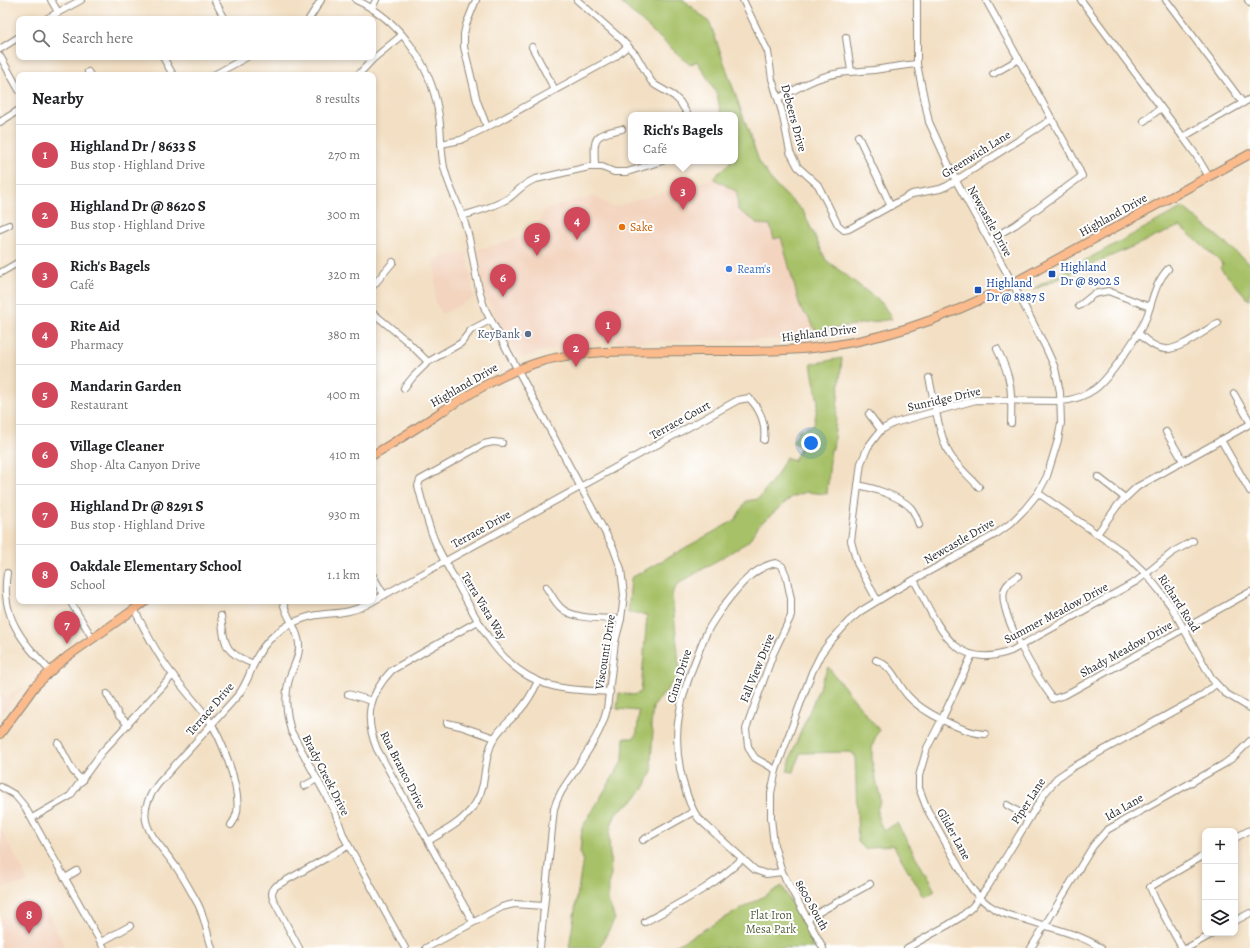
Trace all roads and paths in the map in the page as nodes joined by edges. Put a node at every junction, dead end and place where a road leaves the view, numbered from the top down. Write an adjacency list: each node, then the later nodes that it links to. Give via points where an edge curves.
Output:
1 (51, 0): 17 (street)
2 (81, 0): 17 (street)
3 (321, 0): 20 (street)
4 (356, 0): 16 (street, Viscounti Drive)
5 (376, 0): 16 (street)
6 (476, 0): 50 (street, via 466,25 464,47 477,102)
7 (577, 0): 24 (street)
8 (743, 0): 41 (street, Debeers Drive, via 768,52)
9 (917, 0): 33 (street, Newcastle Drive)
10 (986, 0): 29 (street)
11 (1081, 0): 44 (street)
12 (1166, 0): 43 (street)
13 (1248, 0): 15 (street)
14 (215, 1): 19 (street)
15 (1250, 3)
16 (372, 8): 21 (street, Viscounti Drive)
17 (58, 12): 18 (street)
18 (51, 16)
19 (223, 16)
20 (311, 16)
21 (402, 35): 28 (street); 54 (street, Viscounti Drive, via 421,63 435,94)
22 (846, 37): 34 (street)
23 (16, 38): 26 (street)
24 (628, 46): 40 (street, via 615,57); 46 (street, via 655,86 674,96)
25 (532, 47): 40 (street)
26 (0, 49)
27 (0, 56): 39 (street)
28 (376, 57)
29 (1019, 59): 38 (street); 47 (street)
30 (165, 60): 35 (street)
31 (241, 60): 36 (street)
32 (372, 60): 37 (street)
33 (918, 64): 34 (street); 59 (street, Newcastle Drive, via 929,122)
34 (851, 71): 41 (street, via 820,78)
35 (171, 72)
36 (219, 72)
37 (361, 72)
38 (993, 74)
39 (16, 85)
40 (555, 90): 50 (street)
41 (778, 98): 64 (street, Debeers Drive, via 787,142 794,160 818,185 835,222)
42 (1250, 99): 43 (street)
43 (1243, 103): 53 (street)
44 (1161, 108): 48 (street); 53 (street)
45 (16, 112): 49 (street)
46 (686, 112)
47 (1052, 119): 59 (street, Greenwich Lane); 65 (street, via 1082,176 1015,225)
48 (1144, 121)
49 (0, 122)
50 (487, 127): 54 (street, via 461,140)
51 (622, 129): 57 (street, via 605,132 597,138 594,148)
52 (858, 136): 60 (street)
53 (1183, 137): 58 (street)
54 (441, 144): 61 (street, Viscounti Drive, via 446,173)
55 (1250, 154): 58 (main road, Highland Drive)
56 (652, 164): 57 (street, via 619,173)
57 (595, 166): 61 (street, via 532,180 509,198)
58 (1209, 177): 71 (main road, Highland Drive)
59 (956, 181): 60 (street, Greenwich Lane, via 940,189 912,194); 65 (street, Newcastle Drive)
60 (891, 206): 64 (street, Greenwich Lane)
61 (462, 216): 75 (street, Viscounti Drive, via 471,247 479,296)
62 (9, 225): 63 (street)
63 (0, 229)
64 (844, 230)
65 (989, 240): 71 (street, Newcastle Drive)
66 (393, 262): 70 (street)
67 (16, 264): 69 (street)
68 (1168, 269): 73 (street, Sunridge Drive, via 1156,285)
69 (0, 272)
70 (376, 282)
71 (1013, 284): 80 (main road, Highland Drive, via 935,320 884,336 834,346 776,350 597,352 554,358); 85 (street, Newcastle Drive, via 1055,368)
72 (1079, 306): 73 (street, via 1094,294 1108,291)
73 (1150, 307): 77 (street, Sunridge Drive)
74 (376, 315): 79 (street)
75 (490, 320): 79 (street, via 471,330 461,343); 80 (street, Viscounti Drive)
76 (1218, 323): 77 (street, via 1183,344 1165,350)
77 (1138, 333): 85 (street, Sunridge Drive, via 1099,385 1080,397)
78 (997, 350): 84 (street, via 1008,371)
79 (428, 362): 82 (street)
80 (517, 370): 95 (main road, Highland Drive, via 476,389); 99 (street, Viscounti Drive)
81 (929, 378): 86 (street)
82 (404, 388)
83 (1234, 394): 89 (street)
84 (1012, 400): 85 (street, Sunridge Drive); 86 (street, Sunridge Drive, via 976,400); 88 (street)
85 (1061, 401): 102 (street, Newcastle Drive, via 1061,423 1056,450)
86 (936, 411): 90 (street, Sunridge Drive); 100 (street, via 950,455)
87 (868, 414): 90 (street)
88 (1011, 423)
89 (1250, 423): 93 (street)
90 (881, 430): 98 (street, via 863,457)
91 (1166, 432): 96 (street)
92 (764, 440): 99 (street, Terrace Court, via 762,416 750,398 744,398)
93 (1222, 440): 96 (street); 101 (street)
94 (502, 443): 107 (street, Terra Vista Way, via 484,444 420,480 418,486 430,530)
95 (376, 453)
96 (1183, 461): 103 (street, via 1137,487)
97 (1098, 477): 103 (street)
98 (858, 485): 104 (street, via 905,503 914,513); 118 (street, via 851,541 857,563)
99 (580, 486): 107 (street, Terrace Drive); 125 (street, Viscounti Drive, via 618,558 624,595)
100 (979, 487)
101 (1250, 491)
102 (1038, 493): 105 (street, Richard Road); 112 (street, Newcastle Drive, via 1010,524 996,534)
103 (1124, 498): 105 (street)
104 (919, 525)
105 (1097, 534): 110 (street, Richard Road, via 1123,552)
106 (1193, 541): 110 (street, Summer Meadow Drive, via 1173,552)
107 (445, 561): 116 (street, Terrace Drive); 126 (street, Terra Vista Way)
108 (780, 564): 152 (street, Fall View Drive, via 786,575 791,599 790,616 773,654 746,729 751,752); 158 (street, Cima Drive, via 772,564 756,572 732,594 707,632 682,695 677,747 682,778)
109 (7, 573): 134 (street, via 2,586 3,602 10,624)
110 (1146, 574): 128 (street, Richard Road, via 1167,601); 130 (street, Summer Meadow Drive)
111 (1018, 576): 130 (street, via 1010,581 1003,597 1008,619)
112 (914, 580): 118 (street, Newcastle Drive); 131 (street, Summer Meadow Drive, via 946,637 963,651)
113 (376, 581): 116 (street)
114 (546, 587): 125 (street, via 566,612 579,616)
115 (1250, 592): 128 (street, Shady Meadow Drive)
116 (384, 595): 117 (street, Terrace Drive)
117 (376, 599)
118 (878, 600): 152 (street, Newcastle Drive, via 849,621 821,654)
119 (72, 604): 129 (street)
120 (142, 604): 123 (main road)
121 (284, 604): 127 (street, Brady Creek Drive)
122 (367, 604): 127 (street, Terrace Drive, via 350,612 310,617)
123 (134, 609): 129 (main road); 135 (street)
124 (221, 616): 133 (street, via 224,639 230,651 234,656)
125 (620, 619): 138 (street, Viscounti Drive)
126 (478, 622): 136 (street, Terra Vista Way, via 504,658); 141 (street, Rua Branco Drive, via 392,670)
127 (292, 623): 133 (street, Terrace Drive, via 271,638); 153 (street, Brady Creek Drive, via 299,641 299,649 288,687 288,719 296,741)
128 (1183, 629): 130 (street, Shady Meadow Drive, via 1065,695 1053,699); 137 (street, Richard Road)
129 (93, 639): 134 (main road)
130 (1021, 645): 131 (street, Summer Meadow Drive, via 1000,655)
131 (972, 654): 143 (street, Glider Lane)
132 (876, 660): 143 (street, via 891,669 908,697 918,706)
133 (254, 664): 146 (street, Terrace Drive, via 239,694)
134 (50, 671): 147 (main road, via 28,695)
135 (173, 675): 145 (street); 146 (street)
136 (538, 681): 138 (street, Terra Vista Way, via 562,688); 149 (street, via 527,702)
137 (1216, 684): 142 (street, Richard Road, via 1225,693); 160 (street, Piper Lane, via 1201,696 1065,772 1050,786)
138 (610, 692): 174 (street, Viscounti Drive, via 600,729 560,794 554,809)
139 (107, 694): 145 (street, via 119,716)
140 (348, 694): 141 (street)
141 (372, 701): 165 (street, Rua Branco Drive, via 370,720 377,749)
142 (1250, 708)
143 (942, 719): 148 (street, via 970,731); 173 (street, Glider Lane, via 923,757 918,776 920,788 927,808 968,884)
144 (447, 723): 149 (street)
145 (128, 724): 154 (street, via 102,752)
146 (212, 724): 161 (street, via 233,776 237,810); 184 (street, Terrace Drive, via 154,789 148,800 146,812 147,825 152,836 177,868 201,911)
147 (0, 734)
148 (985, 734)
149 (495, 738): 165 (street, via 486,760 483,783 475,805 459,823)
150 (1250, 741): 181 (street, Ida Lane, via 1224,764 1107,830 1093,846)
151 (58, 743): 154 (street, via 73,771)
152 (776, 770): 170 (street, Newcastle Drive, via 771,793 771,818 774,846)
153 (317, 779): 156 (street); 166 (street, Brady Creek Drive, via 335,812)
154 (82, 781): 159 (street, via 70,796)
155 (1, 786): 159 (street, via 20,799)
156 (304, 786)
157 (1007, 805): 160 (street)
158 (694, 812): 164 (street); 168 (street, Cima Drive)
159 (32, 818): 171 (street)
160 (1029, 818): 173 (street, Piper Lane)
161 (231, 825)
162 (1250, 830): 163 (street)
163 (1238, 836)
164 (643, 840)
165 (428, 841): 178 (street, Rua Branco Drive)
166 (348, 846): 185 (street, via 272,890 271,895); 186 (street, Brady Creek Drive)
167 (1202, 857): 193 (street, via 1150,887)
168 (742, 859): 170 (street, Cima Drive, via 761,873); 179 (street, via 707,887)
169 (77, 871): 171 (street)
170 (782, 872): 176 (street, 8600 South)
171 (65, 878): 183 (street)
172 (870, 884): 176 (street)
173 (980, 898): 181 (street, Glider Lane, via 1002,913); 190 (street, Piper Lane, via 961,917)
174 (544, 906): 178 (street, via 508,905); 188 (street, Viscounti Drive)
175 (1250, 913): 177 (street)
176 (807, 919): 189 (street, 8600 South)
177 (1238, 919)
178 (473, 922): 187 (street)
179 (645, 922)
180 (130, 926): 183 (street)
181 (1045, 926): 191 (street, Ida Lane); 192 (street, Glider Lane, via 1074,934)
182 (1209, 936): 194 (street)
183 (102, 945)
184 (212, 948)
185 (299, 948)
186 (405, 948)
187 (426, 948)
188 (540, 948)
189 (823, 948)
190 (907, 948)
191 (1030, 948)
192 (1101, 948)
193 (1182, 948)
194 (1187, 948)

